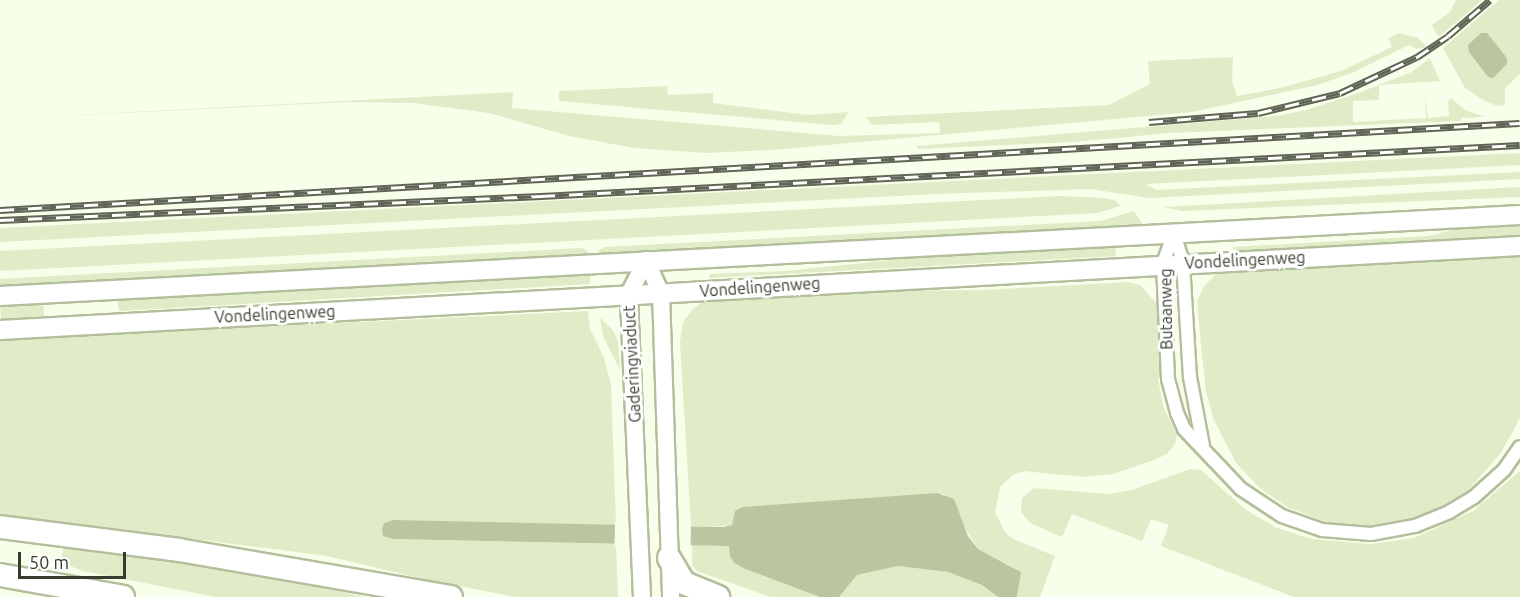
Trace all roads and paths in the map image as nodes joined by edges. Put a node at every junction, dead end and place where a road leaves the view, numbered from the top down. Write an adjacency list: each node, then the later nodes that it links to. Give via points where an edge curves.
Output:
1 (1520, 215): 2 (main road, Vondelingenweg)
2 (1174, 233): 4 (main road, Vondelingenweg); 5 (street, Butaanweg); 6 (street, Butaanweg)
3 (1520, 246): 5 (main road, Vondelingenweg)
4 (646, 260): 7 (street, Gaderingviaduct); 8 (street, Gaderingviaduct); 9 (main road, Vondelingenweg)
5 (1183, 263): 6 (main road, Vondelingenweg); 11 (street, Butaanweg, via 1190,378)
6 (1163, 264): 7 (main road, Vondelingenweg); 11 (street, Butaanweg, via 1168,379 1184,429)
7 (661, 293): 8 (main road, Vondelingenweg); 14 (street, Gaderingviaduct)
8 (629, 294): 10 (main road, Vondelingenweg); 20 (street, Gaderingviaduct)
9 (0, 296)
10 (0, 330)
11 (1203, 446): 12 (street, Butaanweg, via 1241,489 1281,516 1322,530 1371,534 1415,526 1449,512 1488,485)
12 (1517, 451)
13 (0, 527): 15 (highway, via 98,537)
14 (669, 558): 21 (street, Gaderingviaduct); 22 (highway, via 684,583)
15 (258, 562): 18 (highway); 19 (highway)
16 (0, 575): 17 (highway)
17 (123, 597)
18 (393, 597)
19 (451, 597)
20 (642, 597)
21 (671, 597)
22 (718, 597)

